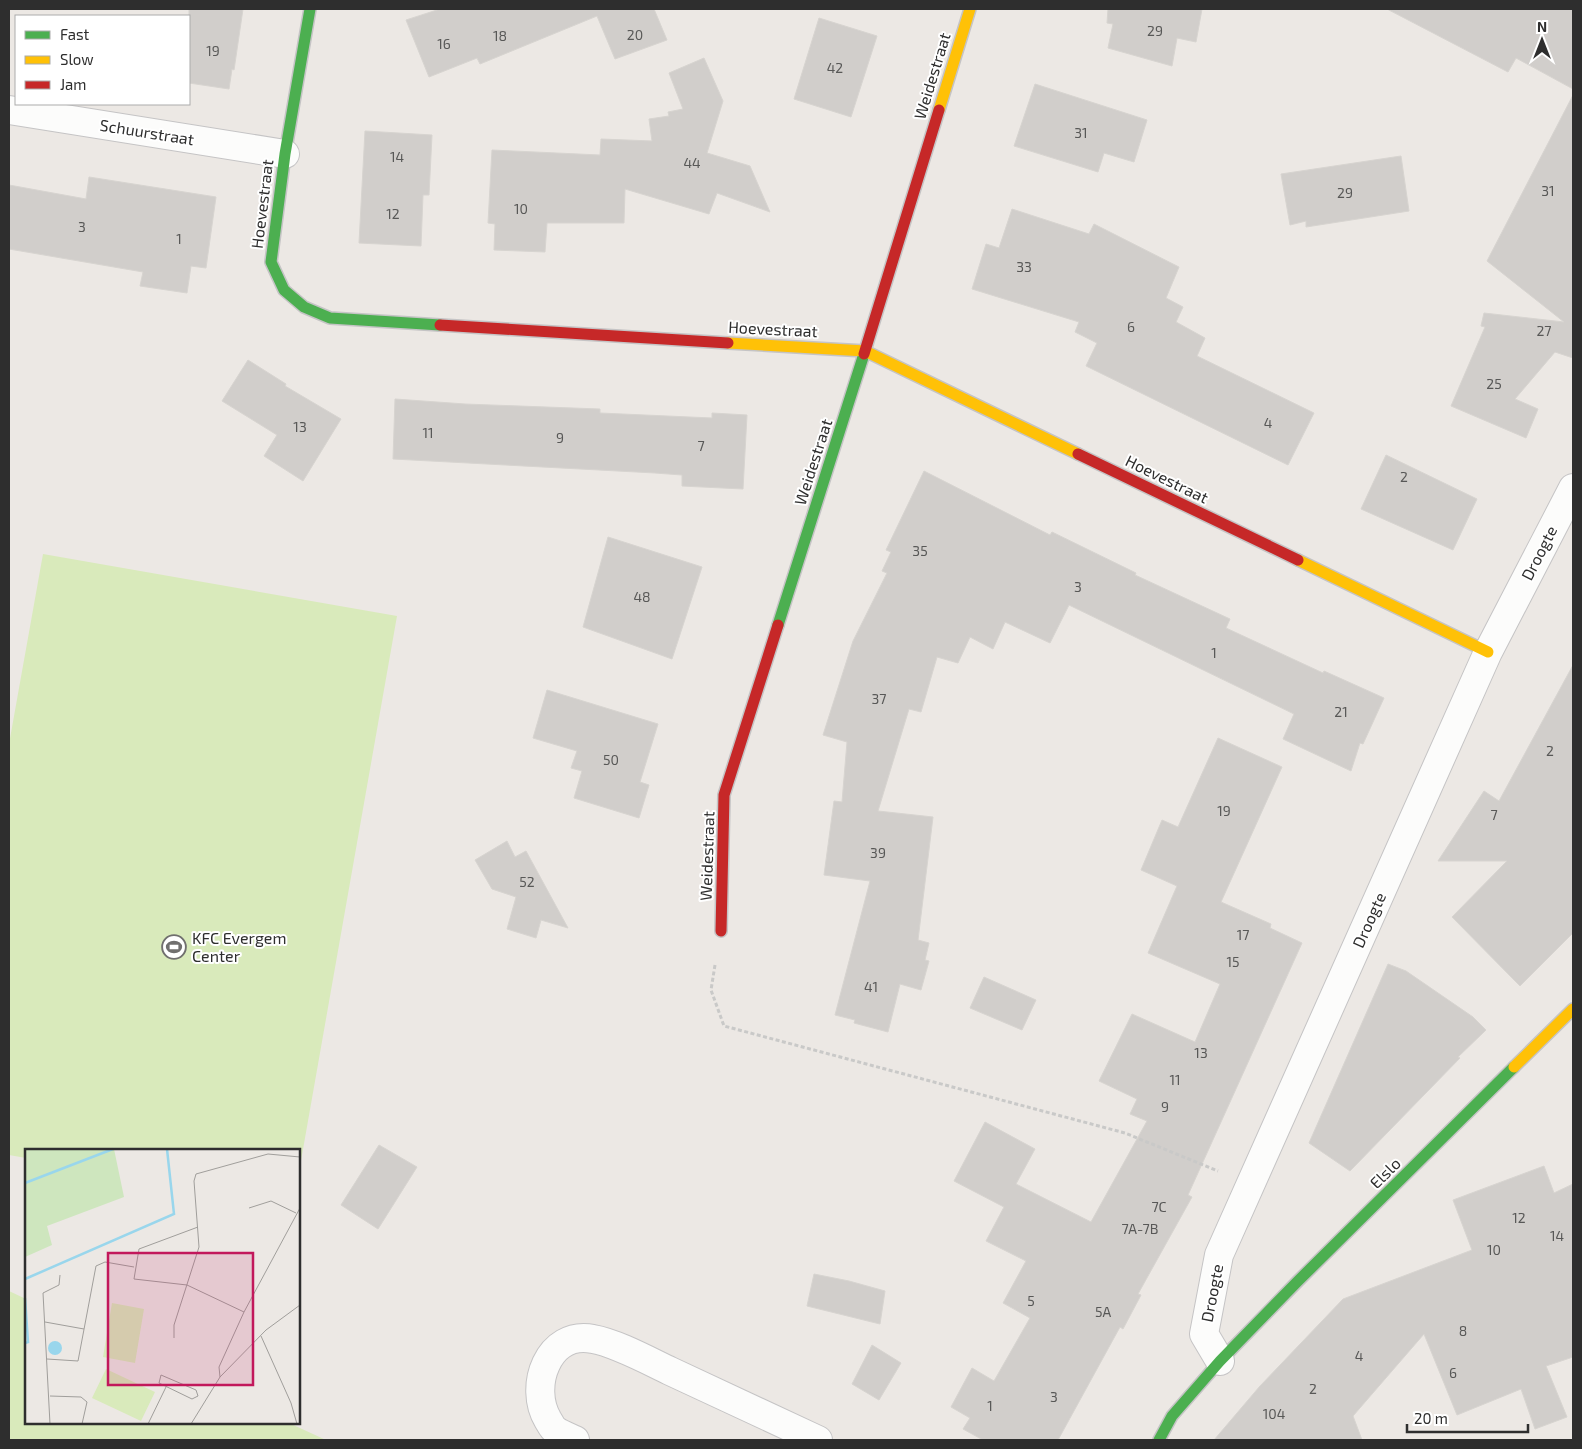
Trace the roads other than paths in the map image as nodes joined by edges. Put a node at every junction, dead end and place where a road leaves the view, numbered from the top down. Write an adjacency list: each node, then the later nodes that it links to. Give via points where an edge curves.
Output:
1 (310, 9): 4 (street, Hoevestraat)
2 (970, 9): 5 (street, Weidestraat)
3 (9, 110): 4 (street, Schuurstraat)
4 (285, 154): 5 (street, Hoevestraat, via 271,262 284,290 304,307 330,318)
5 (865, 351): 7 (street, Hoevestraat); 8 (street, Weidestraat, via 724,796)
6 (1573, 488): 7 (street, Droogte)
7 (1488, 652): 10 (street, Droogte, via 1219,1255 1204,1334)
8 (721, 931)
9 (1573, 1009): 10 (street, Elslo)
10 (1220, 1362): 13 (street, Elslo, via 1172,1416)
11 (575, 1440): 12 (street, via 554,1429 543,1412 539,1392 550,1357 559,1345 578,1338 594,1339 627,1351)
12 (818, 1440)
13 (1158, 1440)

